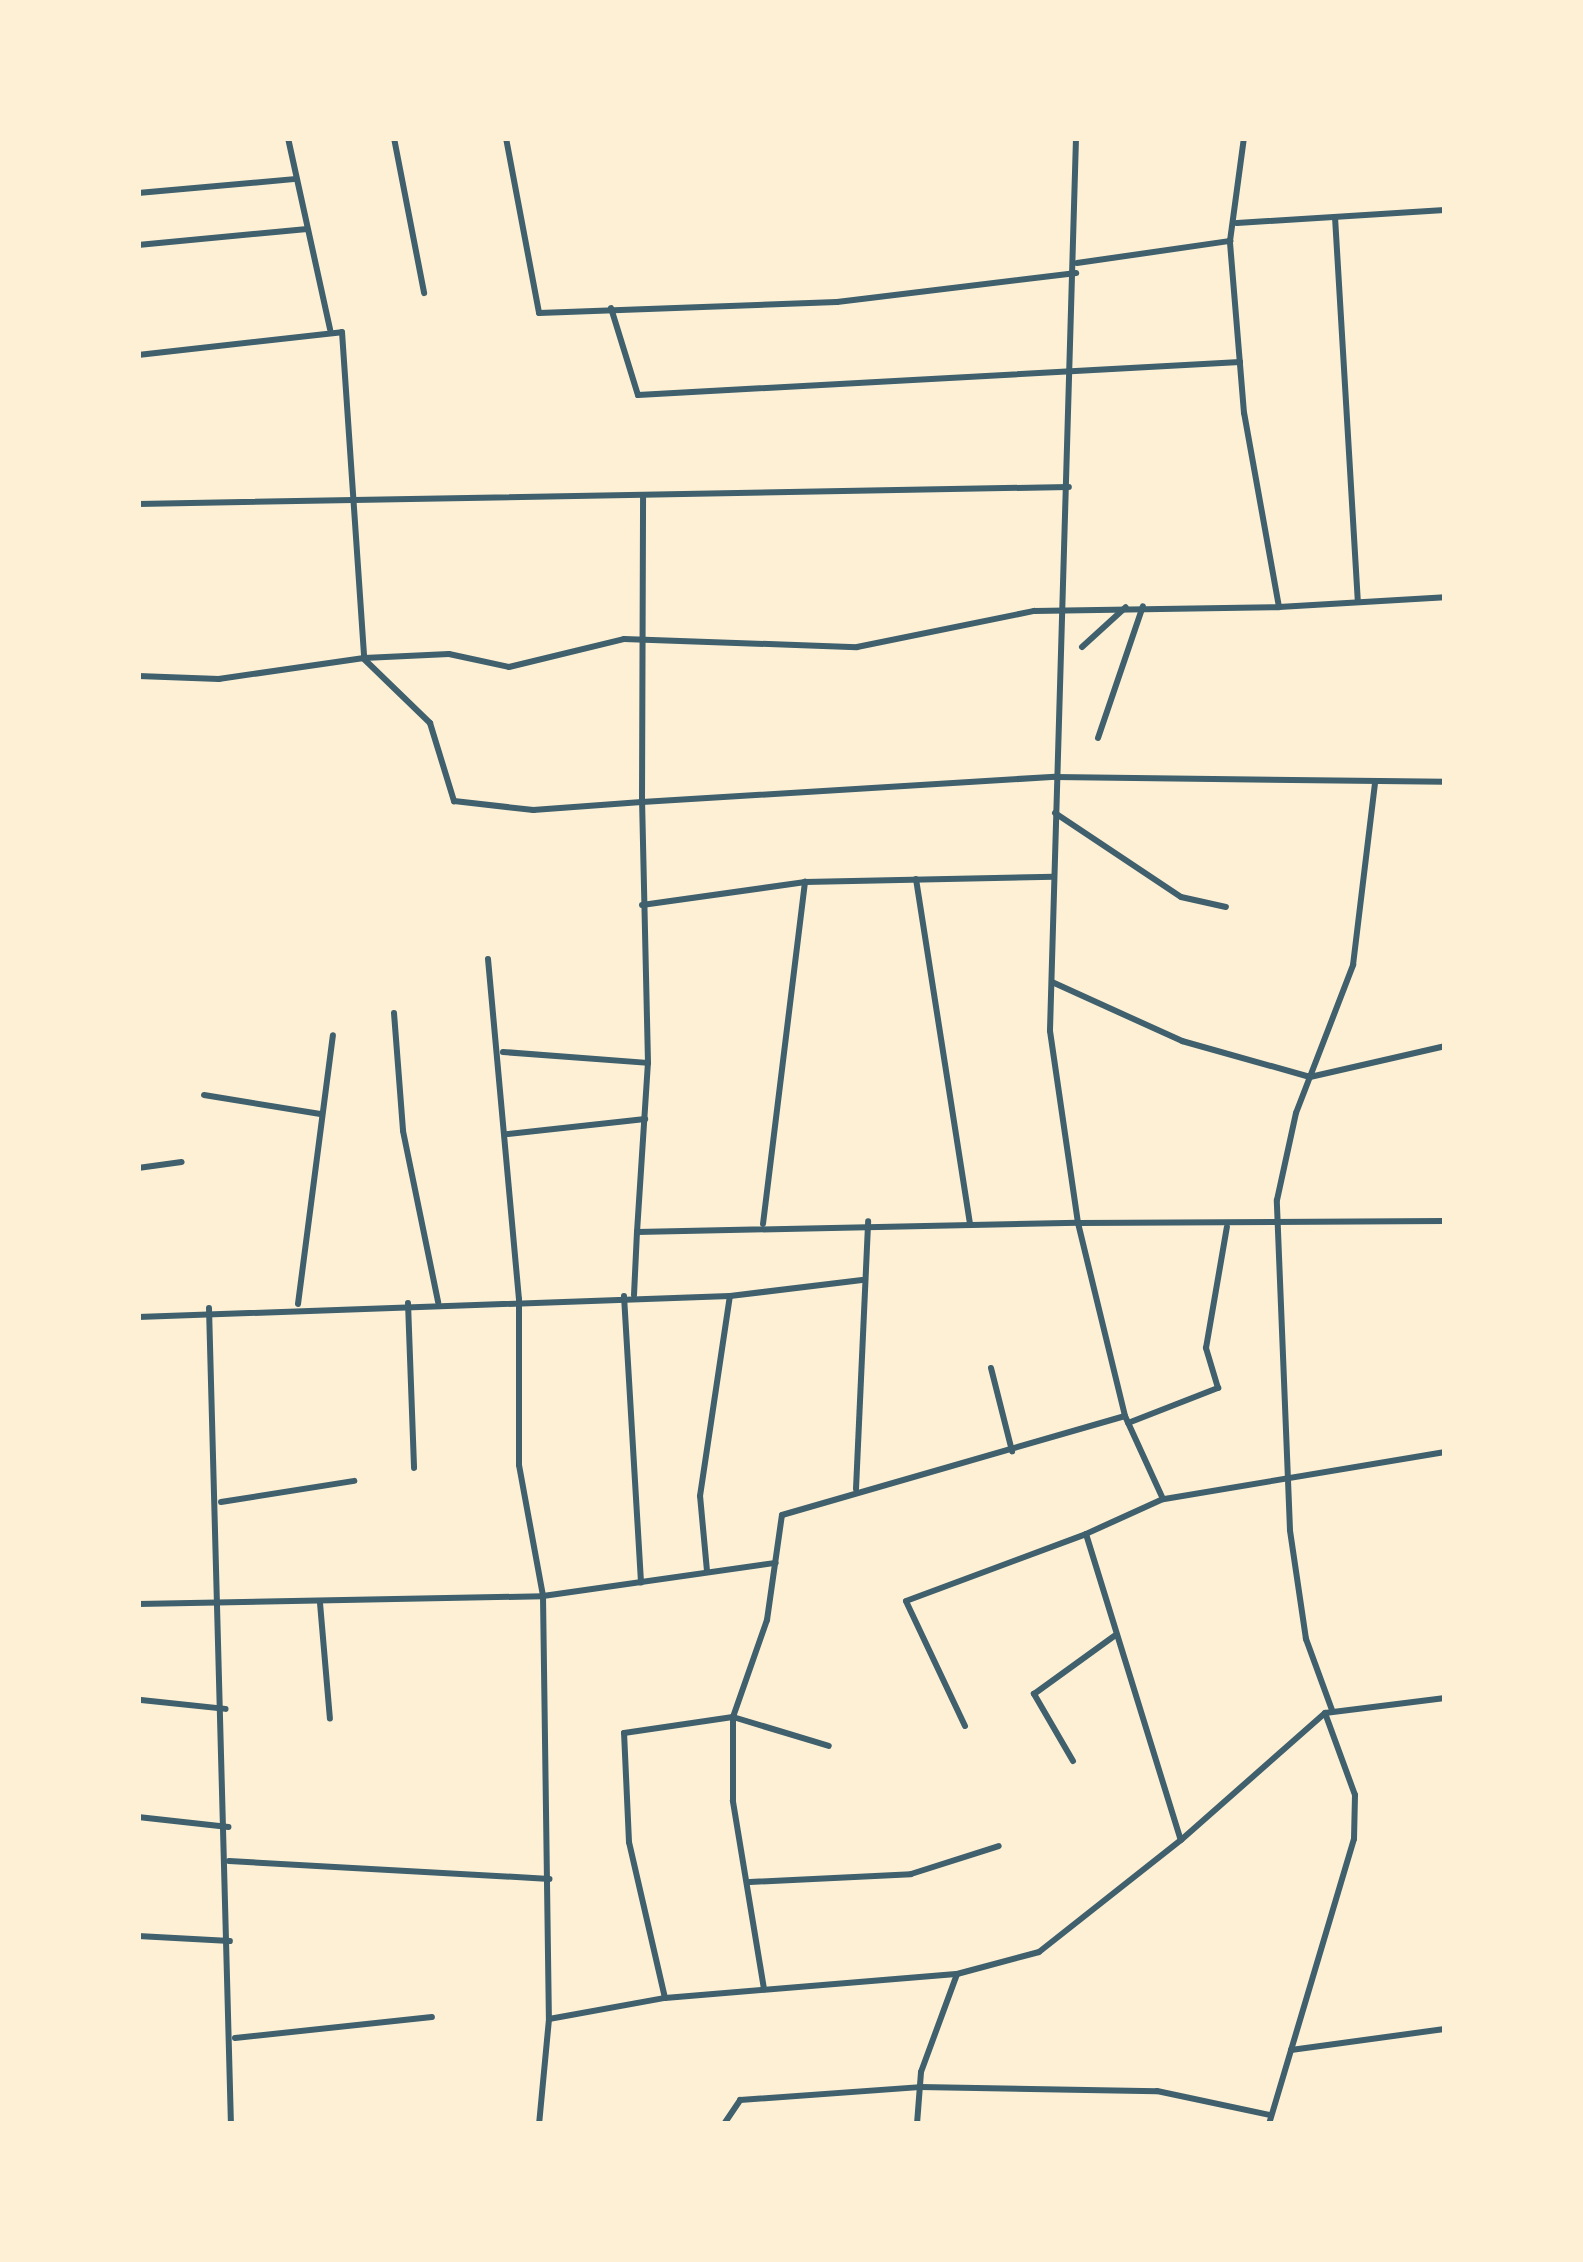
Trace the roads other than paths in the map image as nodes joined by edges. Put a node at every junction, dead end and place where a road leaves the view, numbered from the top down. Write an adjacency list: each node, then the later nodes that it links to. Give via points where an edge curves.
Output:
1 (288, 138): 6 (street)
2 (394, 138): 18 (street)
3 (506, 138): 19 (street, via 535,307)
4 (1076, 138): 15 (street)
5 (1244, 138): 10 (street)
6 (296, 179): 7 (street); 11 (street)
7 (138, 193)
8 (1445, 210): 9 (street)
9 (1335, 217): 10 (street); 29 (street)
10 (1237, 223): 13 (street)
11 (308, 229): 14 (street); 20 (street)
12 (1445, 239): 16 (street)
13 (1230, 241): 15 (street); 22 (street)
14 (138, 245)
15 (1076, 263): 17 (street)
16 (1445, 264)
17 (1076, 273): 19 (street, via 854,301); 23 (street)
18 (424, 293)
19 (611, 308): 23 (street, via 638,395)
20 (330, 329): 21 (street); 25 (street, via 343,332)
21 (138, 355)
22 (1240, 362): 23 (street); 32 (street)
23 (1071, 368): 24 (street)
24 (1069, 487): 26 (street); 33 (street)
25 (347, 498): 26 (street); 27 (street); 36 (street)
26 (643, 498): 34 (street)
27 (138, 504)
28 (1445, 597): 29 (street)
29 (1358, 601): 32 (street)
30 (1129, 605): 31 (street); 33 (street); 35 (street)
31 (1143, 606): 32 (street); 38 (street)
32 (1279, 607)
33 (1061, 613): 34 (street, via 857,647); 39 (street)
34 (647, 637): 36 (street, via 509,667 449,654); 42 (street)
35 (1082, 646)
36 (364, 658): 37 (street, via 219,679); 42 (street, via 430,723 454,801)
37 (138, 676)
38 (1098, 738)
39 (1055, 777): 41 (street); 42 (street); 43 (street)
40 (1445, 782): 41 (street)
41 (1375, 783): 56 (street, via 1364,916)
42 (642, 802): 47 (street)
43 (1055, 813): 44 (street); 48 (street, via 1181,897)
44 (1054, 877): 45 (street); 50 (street)
45 (916, 879): 46 (street); 67 (street)
46 (806, 882): 47 (street); 66 (street)
47 (642, 905): 55 (street)
48 (1226, 907)
49 (488, 959): 54 (street)
50 (1052, 982): 56 (street, via 1182,1041); 65 (street, via 1051,1064)
51 (394, 1013): 77 (street, via 403,1131)
52 (333, 1035): 58 (street)
53 (1445, 1046): 56 (street)
54 (503, 1052): 55 (street); 60 (street)
55 (648, 1063): 59 (street)
56 (1310, 1077): 68 (street, via 1279,1172)
57 (204, 1095): 58 (street)
58 (320, 1114): 78 (street)
59 (645, 1119): 60 (street); 70 (street)
60 (508, 1134): 75 (street)
61 (182, 1162): 62 (street)
62 (138, 1168)
63 (868, 1221): 66 (street); 67 (street); 71 (street)
64 (1445, 1221): 68 (street)
65 (1078, 1223): 67 (street); 69 (street); 82 (street)
66 (763, 1224): 70 (street)
67 (970, 1226)
68 (1280, 1226): 69 (street); 86 (street)
69 (1227, 1227): 82 (street, via 1206,1348 1218,1388)
70 (637, 1232): 73 (street)
71 (862, 1280): 74 (street); 88 (street)
72 (624, 1295): 73 (street); 75 (street); 94 (street)
73 (634, 1295): 74 (street)
74 (730, 1296): 93 (street, via 700,1496)
75 (518, 1300): 77 (street); 95 (street, via 519,1465)
76 (408, 1302): 77 (street); 78 (street); 85 (street)
77 (438, 1302)
78 (298, 1304): 79 (street)
79 (209, 1308): 80 (street); 90 (street)
80 (138, 1317)
81 (991, 1368): 83 (street)
82 (1127, 1420): 83 (street); 89 (street)
83 (1012, 1451): 88 (street)
84 (1445, 1452): 86 (street)
85 (414, 1468)
86 (1290, 1475): 89 (street); 103 (street, via 1306,1639)
87 (354, 1481): 90 (street)
88 (856, 1489): 92 (street, via 788,1508)
89 (1163, 1499): 91 (street)
90 (220, 1502): 97 (street)
91 (1086, 1534): 99 (street); 106 (street, via 906,1601)
92 (776, 1563): 93 (street); 104 (street)
93 (707, 1572): 94 (street)
94 (641, 1582): 95 (street)
95 (543, 1596): 96 (street); 114 (street)
96 (320, 1601): 97 (street); 105 (street)
97 (224, 1603): 98 (street); 102 (street)
98 (138, 1604)
99 (1114, 1636): 108 (street, via 1034,1694); 111 (street)
100 (1445, 1698): 103 (street)
101 (141, 1700): 102 (street)
102 (226, 1709): 110 (street)
103 (1328, 1712): 111 (street); 125 (street, via 1357,1817)
104 (733, 1717): 107 (street); 115 (street); 120 (street, via 634,1729 621,1741 629,1842)
105 (330, 1719)
106 (965, 1726)
107 (829, 1746)
108 (1072, 1761)
109 (138, 1817): 110 (street)
110 (228, 1826): 113 (street)
111 (1181, 1840): 118 (street, via 1039,1952)
112 (999, 1846): 115 (street, via 910,1874)
113 (229, 1861): 114 (street); 117 (street)
114 (549, 1879): 122 (street)
115 (750, 1882): 119 (street)
116 (138, 1936): 117 (street)
117 (231, 1941): 124 (street)
118 (958, 1974): 119 (street); 126 (street)
119 (764, 1989): 120 (street)
120 (665, 1998): 122 (street)
121 (432, 2017): 124 (street)
122 (549, 2019): 129 (street)
123 (1445, 2029): 125 (street)
124 (235, 2038): 128 (street)
125 (1291, 2050): 127 (street)
126 (920, 2087): 127 (street, via 1157,2091); 130 (street, via 740,2100); 131 (street)
127 (1269, 2120)
128 (231, 2124)
129 (539, 2124)
130 (724, 2124)
131 (917, 2124)

